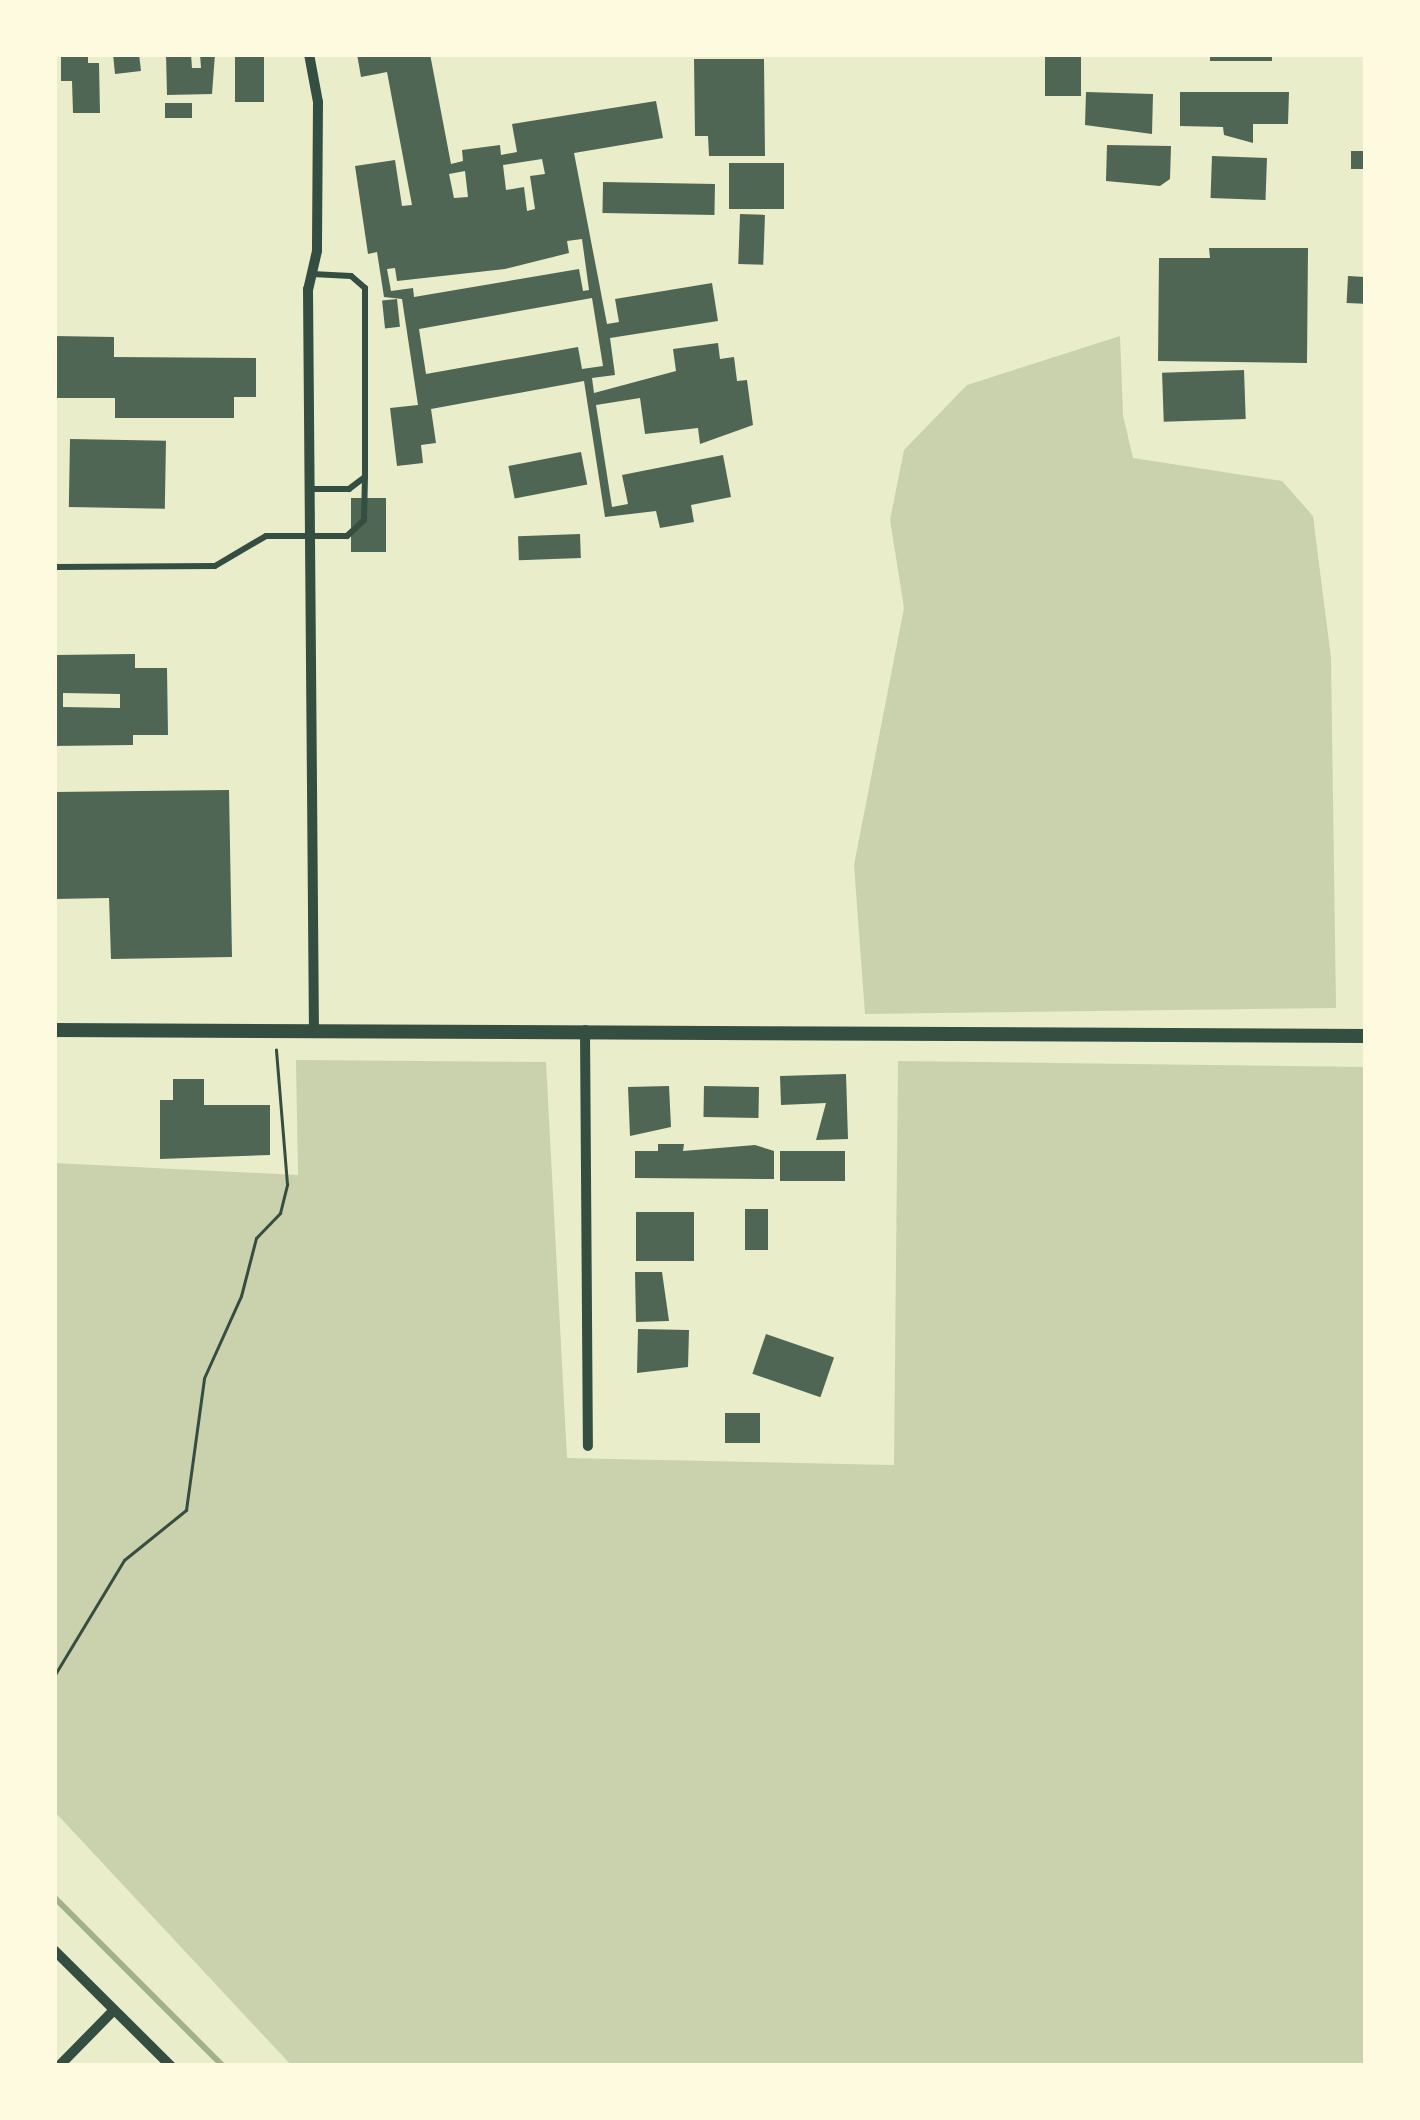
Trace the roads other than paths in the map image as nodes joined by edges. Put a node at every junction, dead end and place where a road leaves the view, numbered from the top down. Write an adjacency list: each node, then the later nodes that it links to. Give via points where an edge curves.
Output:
1 (309, 54): 2 (street, via 318,102)
2 (312, 274): 3 (lane, via 351,276 364,287); 4 (street)
3 (365, 477): 4 (lane, via 349,489); 5 (lane, via 362,527)
4 (308, 489): 5 (street)
5 (314, 536): 6 (lane, via 266,536 215,566); 9 (street)
6 (54, 568)
7 (54, 1030): 9 (street)
8 (585, 1030): 9 (street); 10 (street); 11 (street)
9 (314, 1031)
10 (1366, 1036)
11 (588, 1446)
12 (54, 1950): 13 (street)
13 (113, 2011): 14 (street); 15 (street)
14 (59, 2066)
15 (171, 2066)

